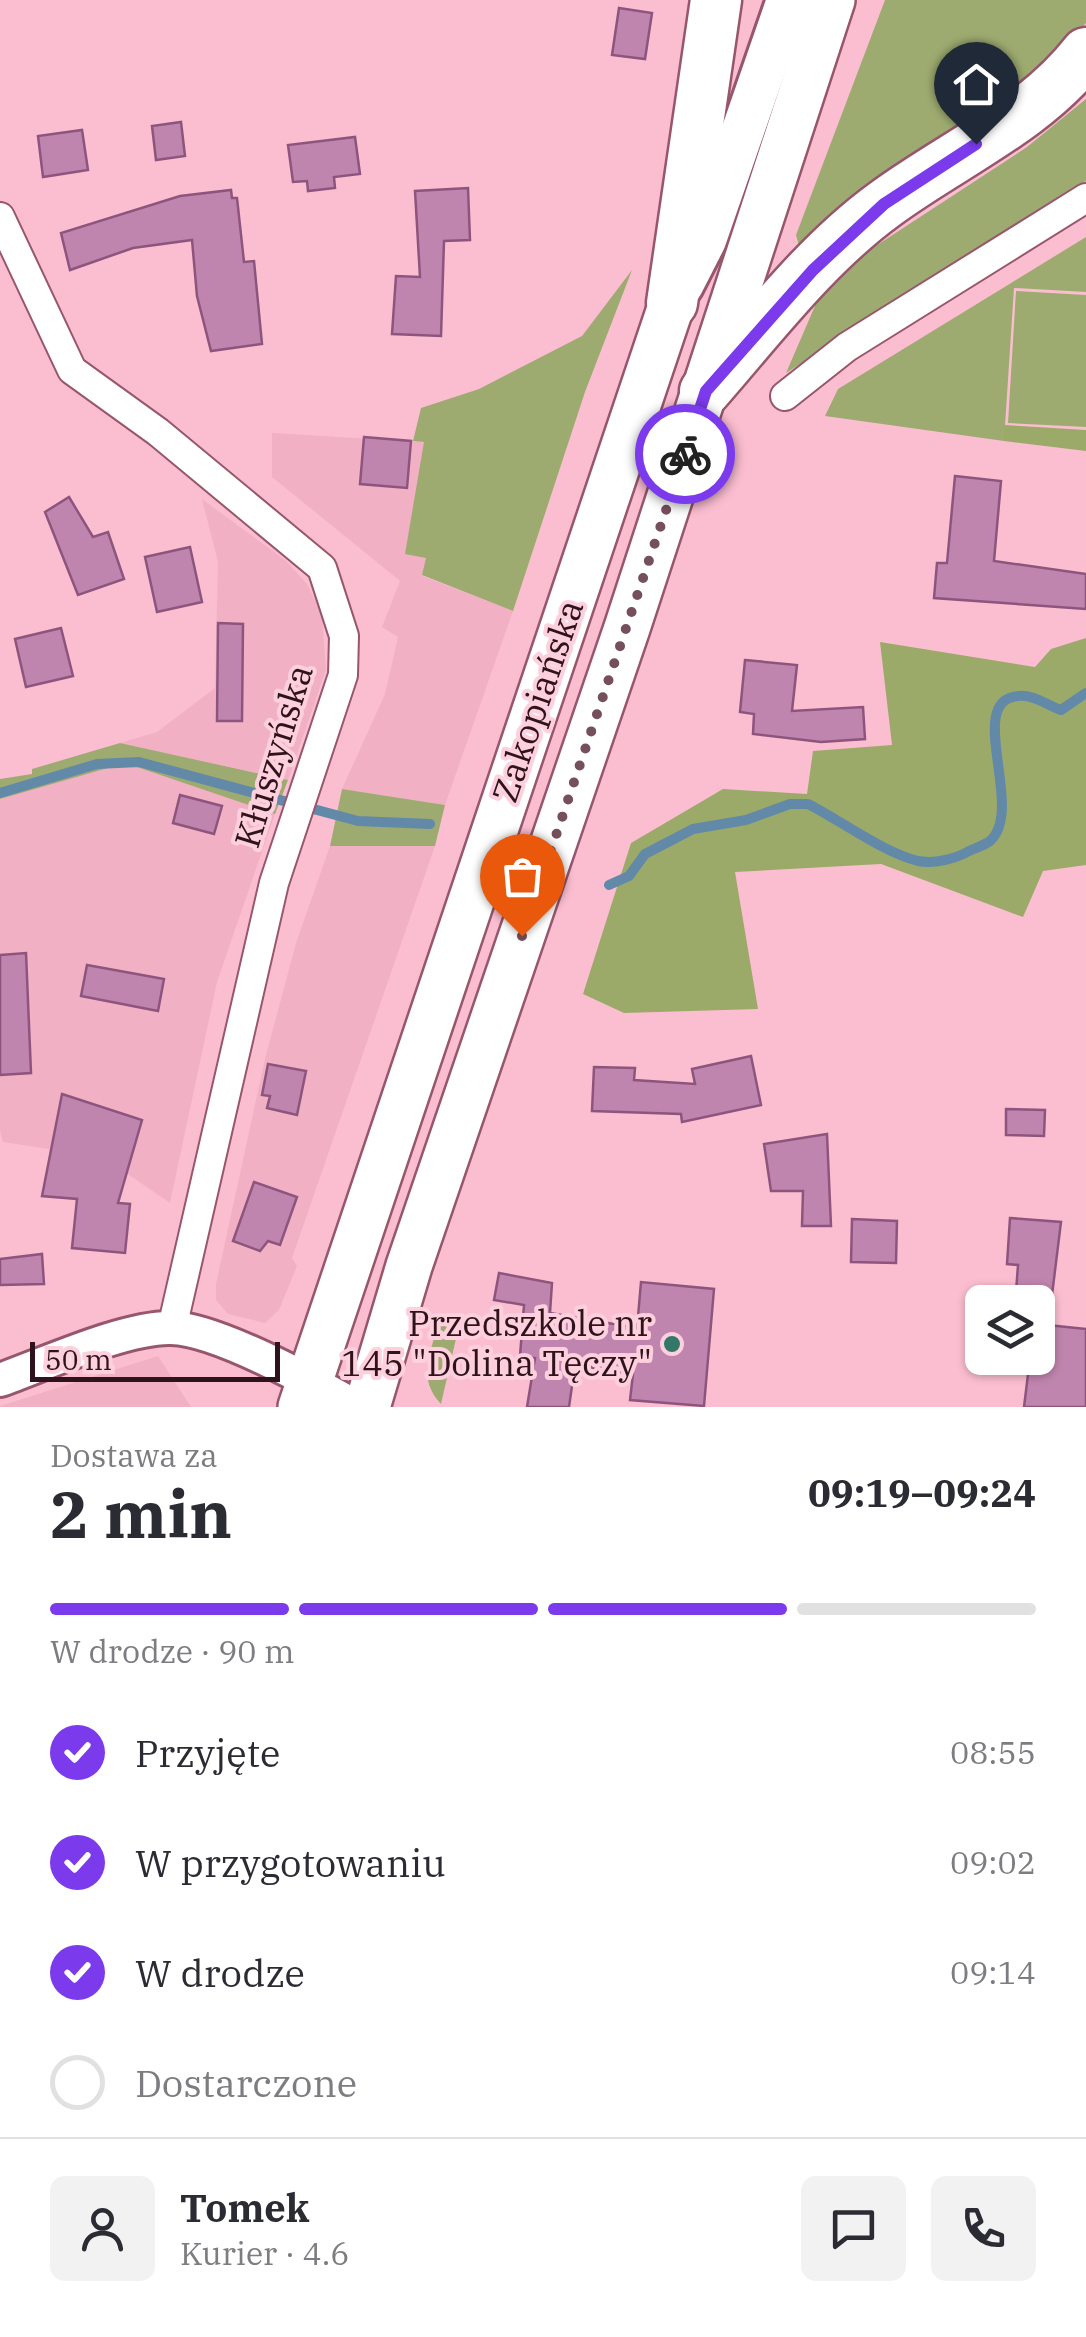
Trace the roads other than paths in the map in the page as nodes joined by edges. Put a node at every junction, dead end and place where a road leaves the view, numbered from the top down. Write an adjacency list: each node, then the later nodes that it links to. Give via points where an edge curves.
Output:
1 (716, 0): 7 (highway)
2 (788, 0): 7 (main road, Zakopiańska, via 705,240)
3 (832, 0): 8 (highway, Zakopiańska)
4 (1086, 53): 8 (highway, via 1036,105 850,233)
5 (1086, 198): 9 (street, via 847,348)
6 (0, 216): 10 (street, Kłuszyńska, via 72,370 322,568 344,636 343,675 269,902)
7 (672, 303): 12 (highway, Zakopiańska)
8 (706, 391): 14 (highway, Zakopiańska)
9 (785, 396)
10 (172, 1328): 11 (street); 12 (street)
11 (0, 1380)
12 (305, 1394): 13 (street)
13 (356, 1407)
14 (367, 1407)

